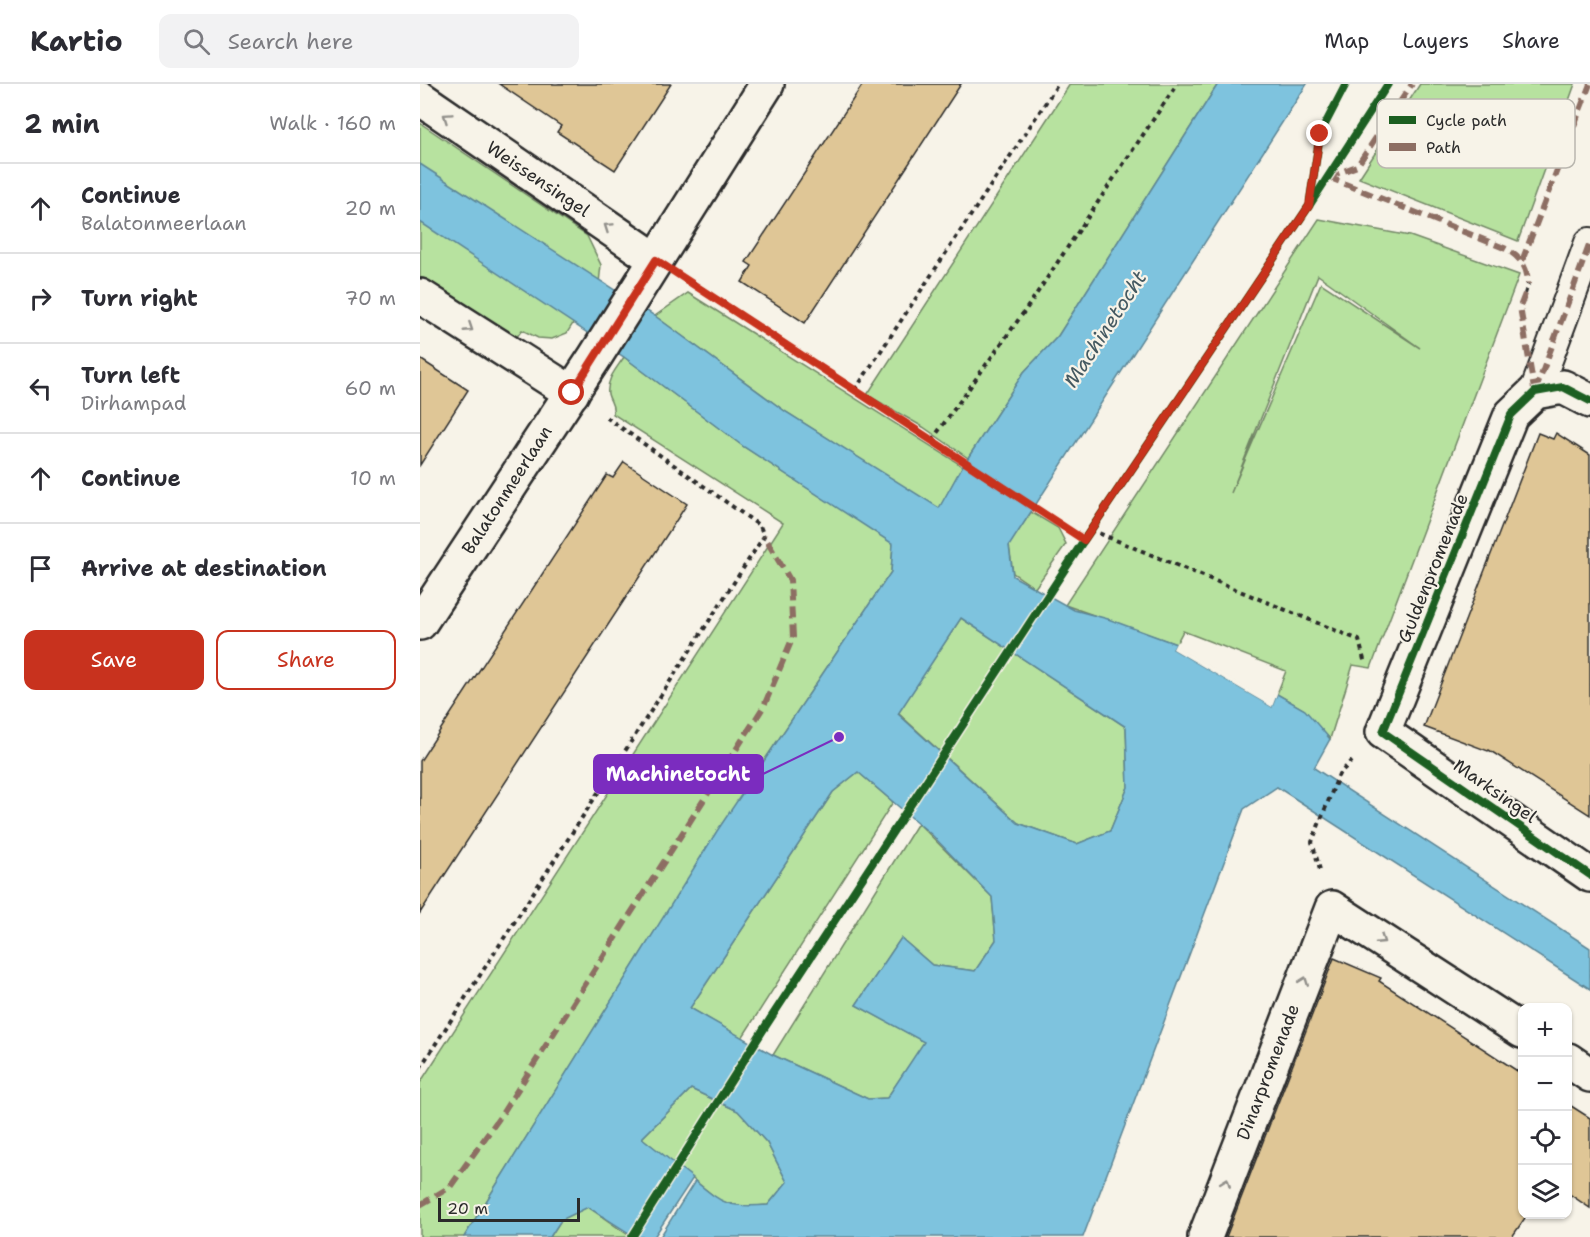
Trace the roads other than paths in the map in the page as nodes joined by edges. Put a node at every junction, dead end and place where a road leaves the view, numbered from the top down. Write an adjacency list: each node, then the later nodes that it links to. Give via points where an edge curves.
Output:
1 (767, 84): 4 (street, Balatonmeerlaan)
2 (420, 98): 4 (street, Weissensingel, one-way to 2)
3 (1590, 243): 6 (street)
4 (656, 260): 7 (street, Balatonmeerlaan)
5 (420, 296): 7 (street, one-way to 7)
6 (1535, 392): 8 (street, via 1563,387); 10 (street, Guldenpromenade, via 1511,415)
7 (572, 393): 9 (street, Balatonmeerlaan)
8 (1590, 400)
9 (420, 623)
10 (1383, 732): 11 (street, Marksingel)
11 (1590, 875)
12 (1518, 1028): 15 (street, Dinarpromenade, one-way to 12, via 1332,908)
13 (1572, 1063): 14 (street)
14 (1590, 1075)
15 (1205, 1237)

